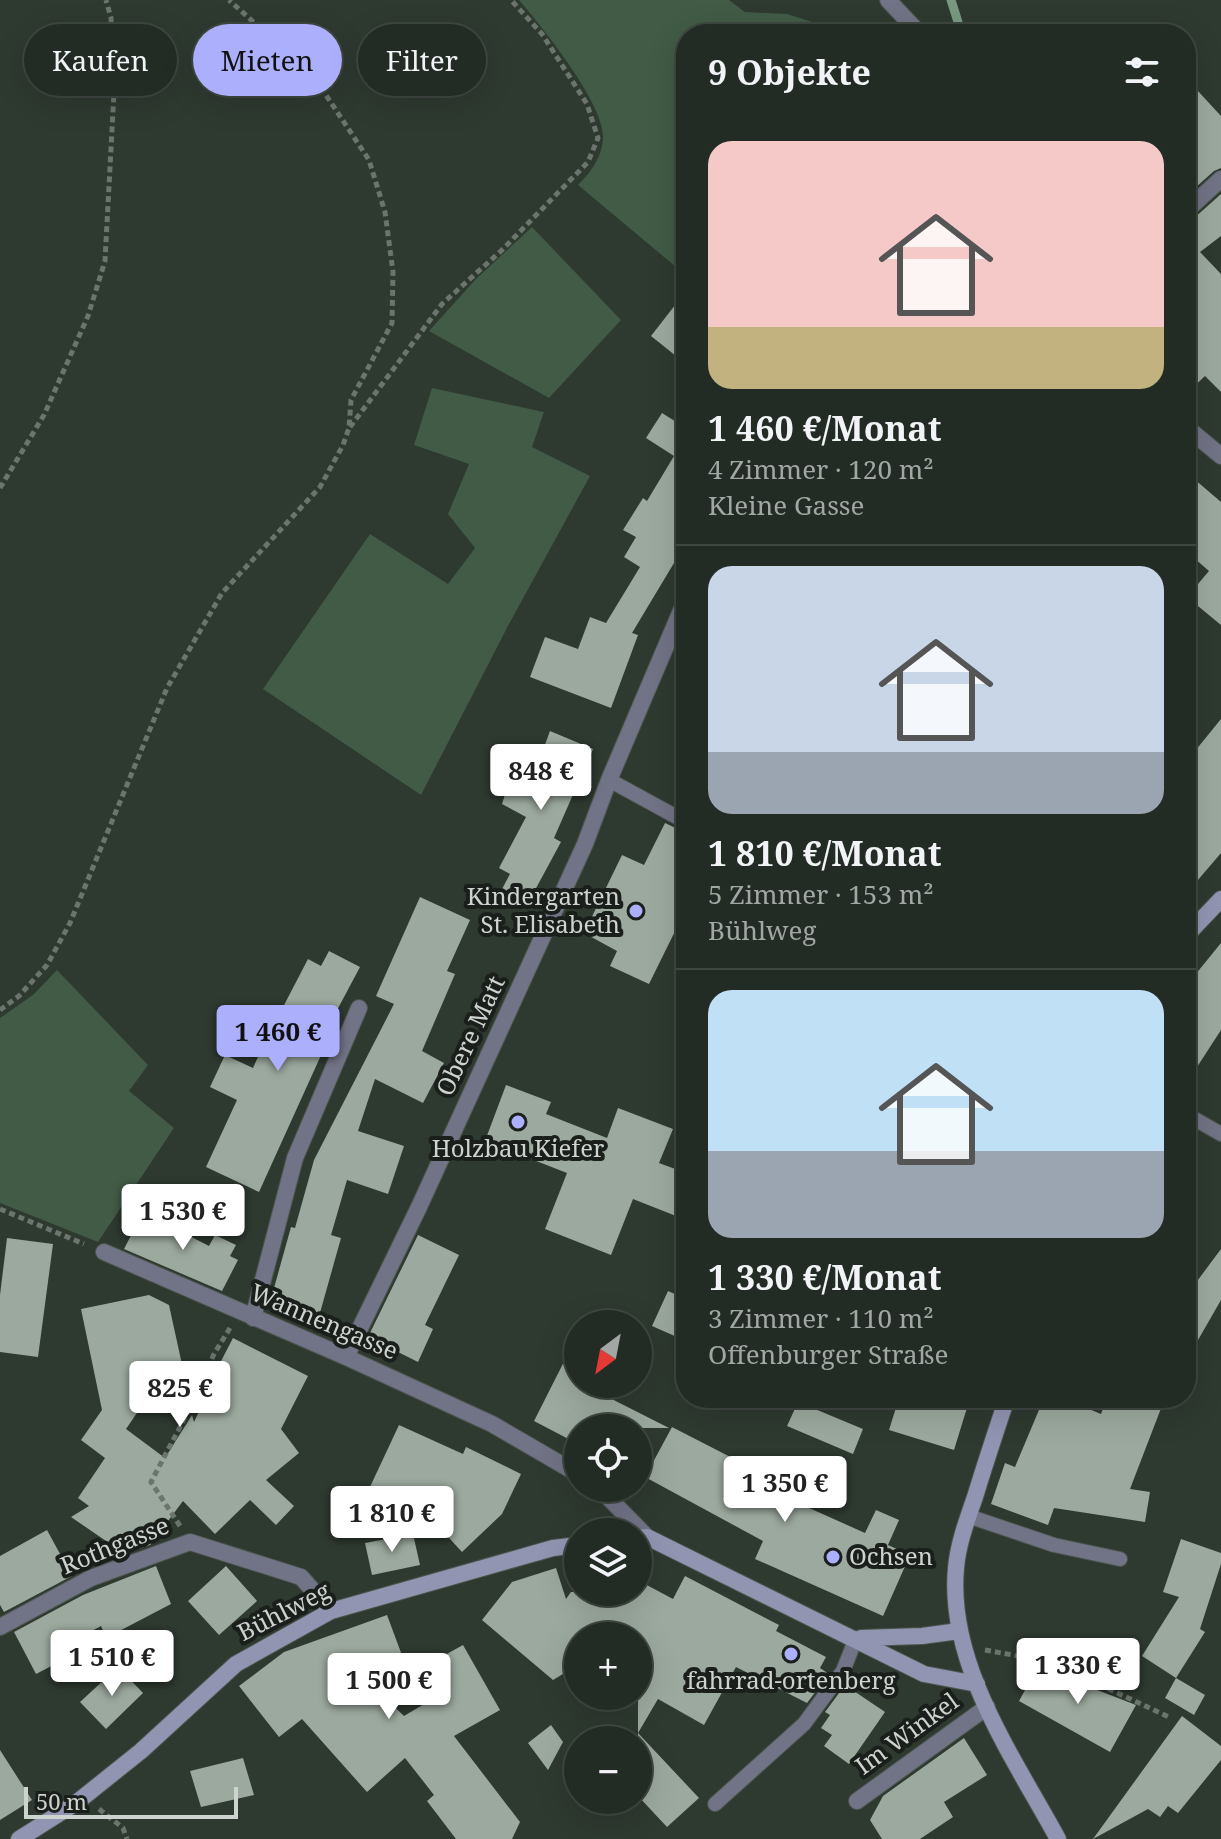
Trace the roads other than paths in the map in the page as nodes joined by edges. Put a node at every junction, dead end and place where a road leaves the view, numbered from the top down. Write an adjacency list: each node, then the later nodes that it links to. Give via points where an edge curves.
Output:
1 (888, 0): 2 (street)
2 (911, 24)
3 (1221, 179): 4 (street)
4 (1196, 202)
5 (1196, 435): 6 (street)
6 (1221, 456)
7 (676, 625): 8 (street, Obere Matt)
8 (609, 780): 9 (lane); 17 (street, Obere Matt, via 559,902)
9 (676, 817)
10 (1221, 899): 11 (street)
11 (1196, 925)
12 (359, 1008): 16 (street, via 295,1158)
13 (1196, 1120): 14 (lane)
14 (1221, 1134)
15 (104, 1252): 16 (street, Wannengasse)
16 (253, 1318): 17 (street, Wannengasse)
17 (346, 1357): 19 (street, Wannengasse, via 492,1424)
18 (1004, 1408): 21 (street)
19 (564, 1466)
20 (611, 1502): 22 (street)
21 (968, 1516): 25 (lane, via 1054,1545); 29 (street, via 956,1566 955,1608)
22 (625, 1518)
23 (652, 1542): 28 (street)
24 (564, 1547): 26 (street, Bühlweg)
25 (1120, 1559)
26 (331, 1611): 27 (street, Rothgasse, via 301,1577 190,1542 91,1578); 34 (street, Bühlweg, via 236,1664 141,1751 76,1803)
27 (0, 1627)
28 (856, 1638): 29 (street); 30 (street, via 924,1674); 33 (lane, via 843,1671 804,1724)
29 (962, 1638): 30 (street)
30 (977, 1684): 31 (street)
31 (987, 1707): 32 (street, Im Winkel); 35 (street)
32 (857, 1801)
33 (715, 1804)
34 (19, 1839)
35 (1058, 1839)

